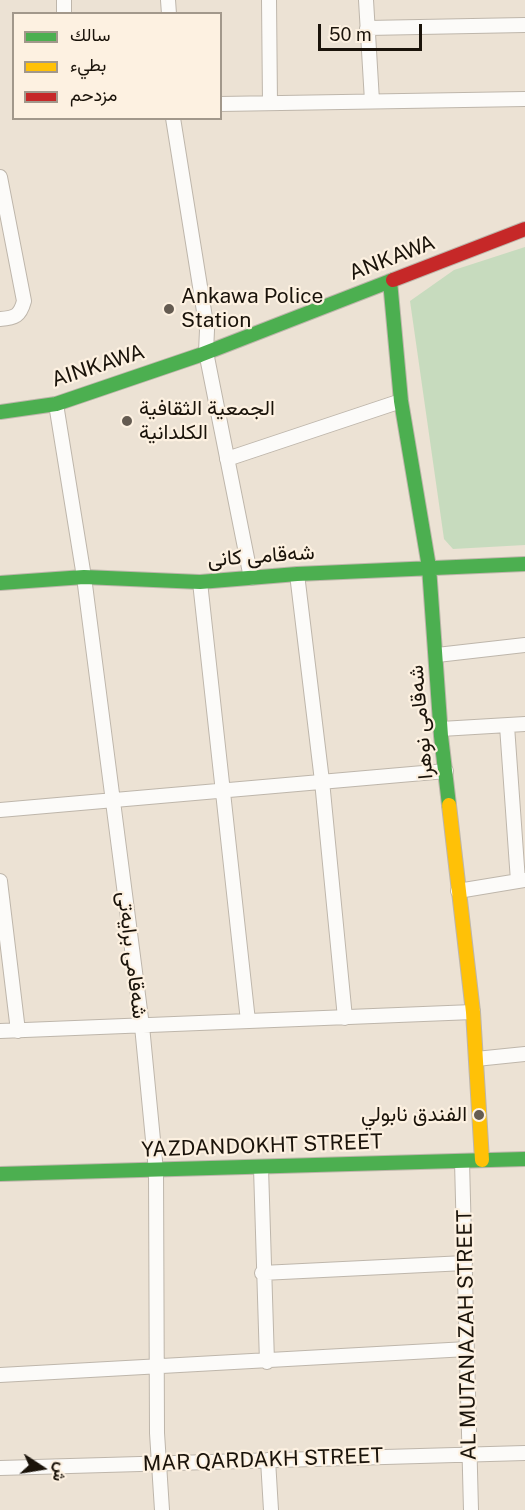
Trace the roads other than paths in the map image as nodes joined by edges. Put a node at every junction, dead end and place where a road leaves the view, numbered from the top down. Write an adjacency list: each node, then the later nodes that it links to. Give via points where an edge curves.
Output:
1 (268, 0): 7 (street)
2 (366, 0): 4 (street)
3 (525, 25): 4 (street)
4 (367, 28): 6 (street)
5 (525, 99): 6 (street)
6 (372, 101): 7 (street)
7 (270, 103): 8 (street)
8 (222, 104)
9 (173, 120): 15 (street, via 207,330)
10 (0, 177): 11 (street)
11 (5, 219): 14 (street, via 24,301 21,312 13,318)
12 (525, 229): 13 (street, ANKAWA)
13 (390, 281): 15 (street, ANKAWA); 16 (street, شەقامی نوهرا)
14 (0, 319)
15 (206, 352): 17 (street, AINKAWA); 19 (street)
16 (401, 401): 19 (street); 21 (street, شەقامی نوهرا)
17 (56, 404): 18 (street, AINKAWA); 23 (street, شەقامی برایەتی)
18 (0, 412)
19 (227, 459): 24 (street)
20 (525, 564): 21 (street, شەقامی کانی)
21 (429, 567): 22 (street, شەقامی کانی); 28 (street, شەقامی نوهرا)
22 (297, 574): 24 (street, شەقامی کانی); 33 (street)
23 (84, 577): 25 (street, شەقامی کانی); 26 (street, شەقامی کانی); 35 (street, شەقامی برایەتی)
24 (250, 578): 25 (street, شەقامی کانی)
25 (200, 582): 34 (street)
26 (0, 583)
27 (525, 645): 28 (street)
28 (436, 654): 31 (street, شەقامی نوهرا)
29 (525, 724): 30 (street)
30 (507, 726): 31 (street); 37 (street)
31 (441, 729): 32 (street, شەقامی نوهرا)
32 (446, 771): 33 (street); 39 (street, شەقامی نوهرا)
33 (321, 782): 34 (street); 41 (street)
34 (222, 790): 35 (street); 42 (street)
35 (112, 800): 36 (street); 43 (street, شەقامی برایەتی)
36 (0, 810)
37 (522, 880): 39 (street)
38 (0, 881): 44 (street)
39 (458, 891): 40 (street, شەقامی نوهرا)
40 (473, 1012): 41 (street); 47 (street, شەقامی نوهرا)
41 (345, 1018): 42 (street)
42 (248, 1021): 43 (street)
43 (142, 1026): 44 (street); 52 (street, شەقامی برایەتی)
44 (18, 1030): 45 (street)
45 (0, 1031)
46 (525, 1054): 47 (street)
47 (476, 1059): 49 (street, شەقامی نوهرا)
48 (525, 1159): 49 (street, YAZDANDOKHT STREET)
49 (482, 1160): 50 (street, YAZDANDOKHT STREET)
50 (462, 1161): 51 (street, YAZDANDOKHT STREET); 54 (street, AL MUTANAZAH STREET)
51 (261, 1168): 52 (street, YAZDANDOKHT STREET); 55 (street)
52 (156, 1171): 53 (street, YAZDANDOKHT STREET); 58 (street, شەقامی برایەتی)
53 (0, 1174)
54 (465, 1263): 55 (street); 56 (street, AL MUTANAZAH STREET)
55 (262, 1273): 57 (street)
56 (467, 1349): 57 (street); 61 (street, AL MUTANAZAH STREET)
57 (267, 1362): 58 (street)
58 (157, 1367): 59 (street); 63 (street, شەقامی برایەتی)
59 (0, 1375)
60 (525, 1453): 61 (street, MAR QARDAKH STREET)
61 (470, 1454): 62 (street, MAR QARDAKH STREET); 67 (street, AL MUTANAZAH STREET)
62 (268, 1460): 63 (street, MAR QARDAKH STREET); 66 (street)
63 (160, 1463): 64 (street, MAR QARDAKH STREET); 65 (street, شەقامی برایەتی)
64 (0, 1467)
65 (162, 1510)
66 (271, 1510)
67 (471, 1510)

